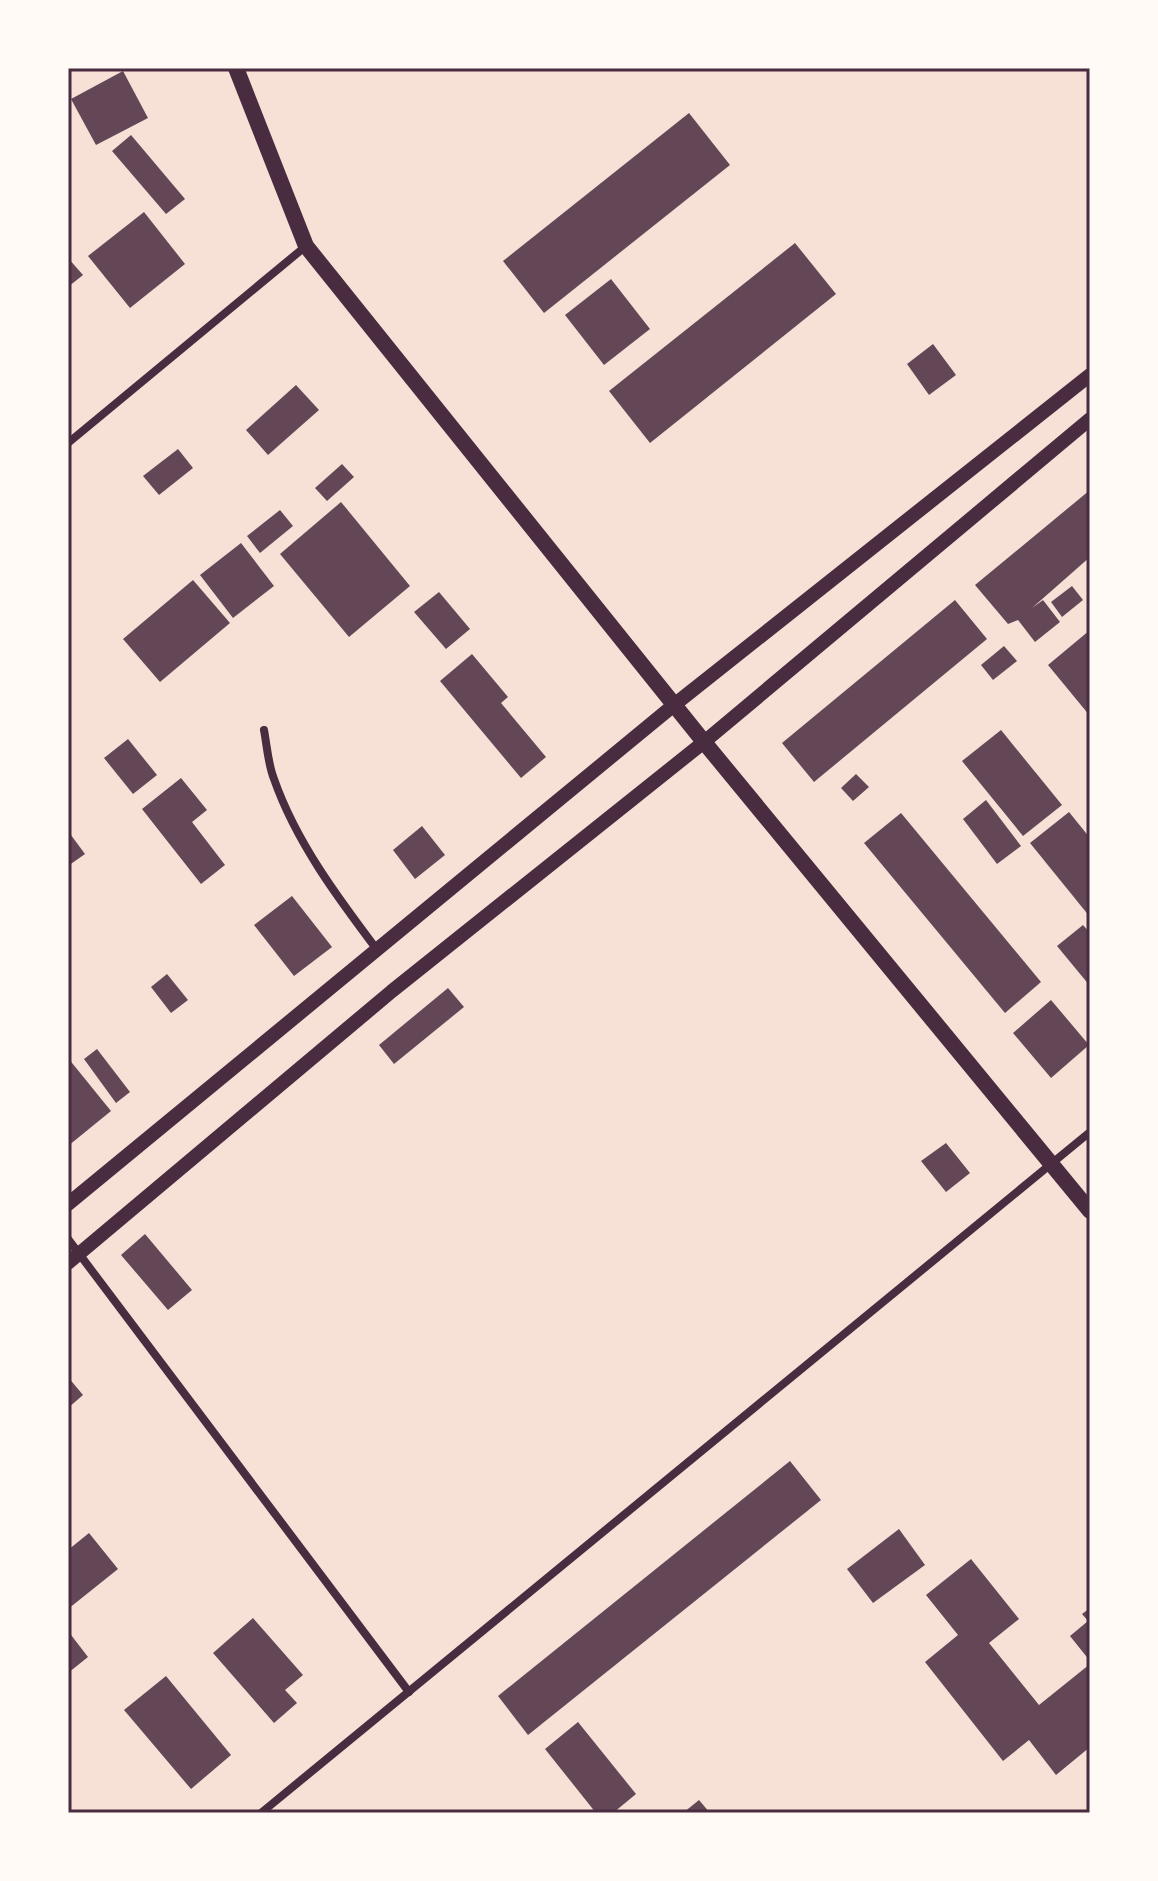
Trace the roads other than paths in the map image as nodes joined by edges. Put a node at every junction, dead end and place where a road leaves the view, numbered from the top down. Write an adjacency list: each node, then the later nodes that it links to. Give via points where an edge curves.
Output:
1 (236, 68): 2 (main road)
2 (306, 246): 5 (street); 6 (main road)
3 (1090, 375): 6 (street)
4 (1090, 419): 8 (street)
5 (68, 443)
6 (674, 705): 8 (main road); 9 (street)
7 (264, 730): 9 (street, via 273,777 294,825)
8 (704, 742): 11 (main road); 15 (street, via 392,991)
9 (378, 952): 12 (street)
10 (1090, 1132): 11 (street)
11 (1051, 1164): 13 (main road); 17 (street)
12 (68, 1204)
13 (1090, 1211)
14 (68, 1239): 15 (street)
15 (81, 1253): 16 (street); 17 (street)
16 (68, 1263)
17 (409, 1692): 18 (street)
18 (261, 1813)

